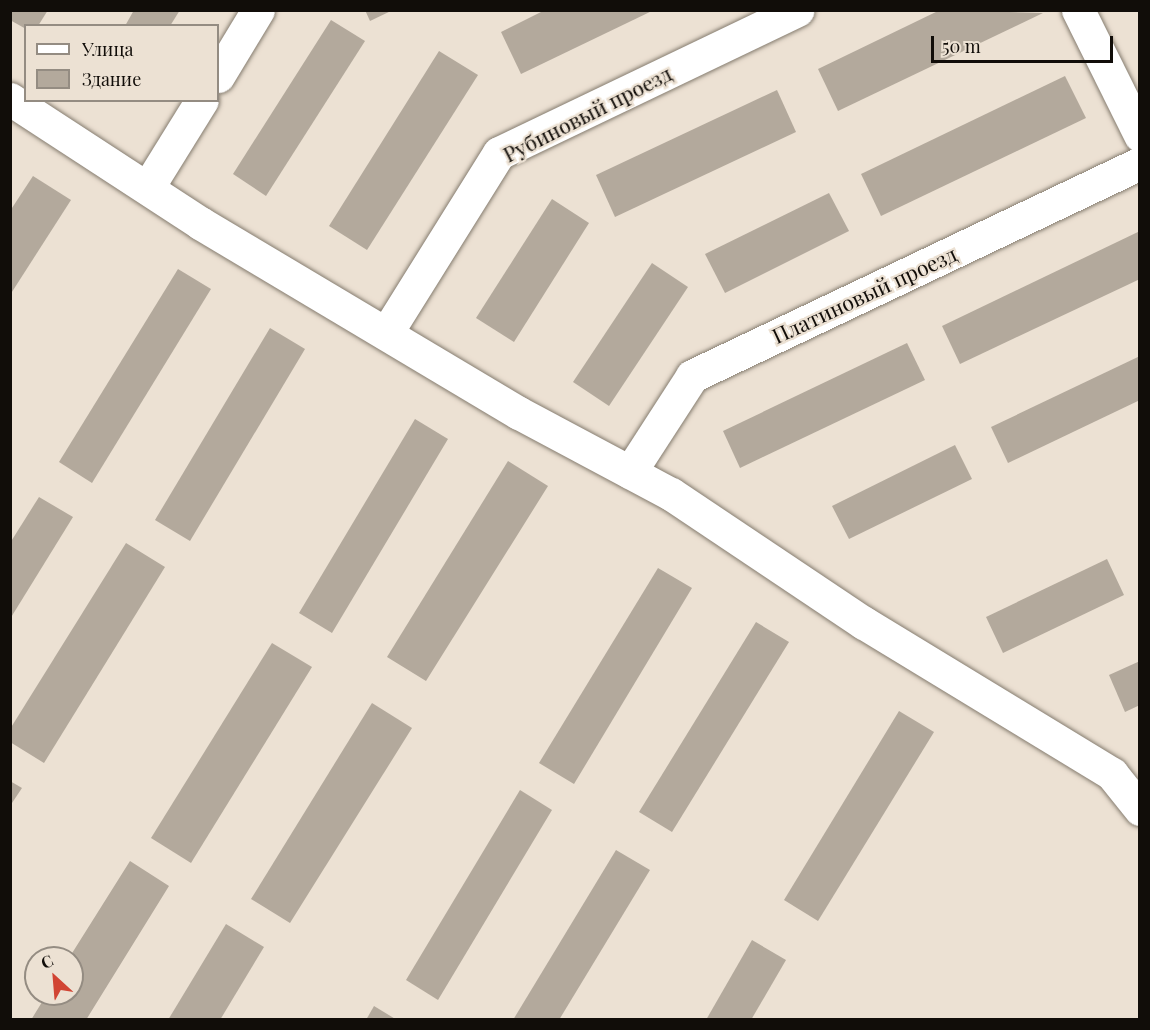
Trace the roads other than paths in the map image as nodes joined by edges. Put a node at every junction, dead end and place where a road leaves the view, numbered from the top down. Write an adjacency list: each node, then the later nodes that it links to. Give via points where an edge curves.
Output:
1 (258, 10): 4 (street)
2 (798, 10): 10 (street, Рубиновый проезд, via 499,153)
3 (1078, 10): 7 (street)
4 (219, 74)
5 (10, 99): 9 (street)
6 (201, 102): 9 (street)
7 (1140, 135)
8 (1140, 164): 11 (street, Платиновый проезд, via 692,376)
9 (148, 187): 10 (street, via 200,223)
10 (387, 332): 11 (street, via 519,413)
11 (630, 472): 12 (street, via 670,494 864,623 1112,774)
12 (1140, 809)

